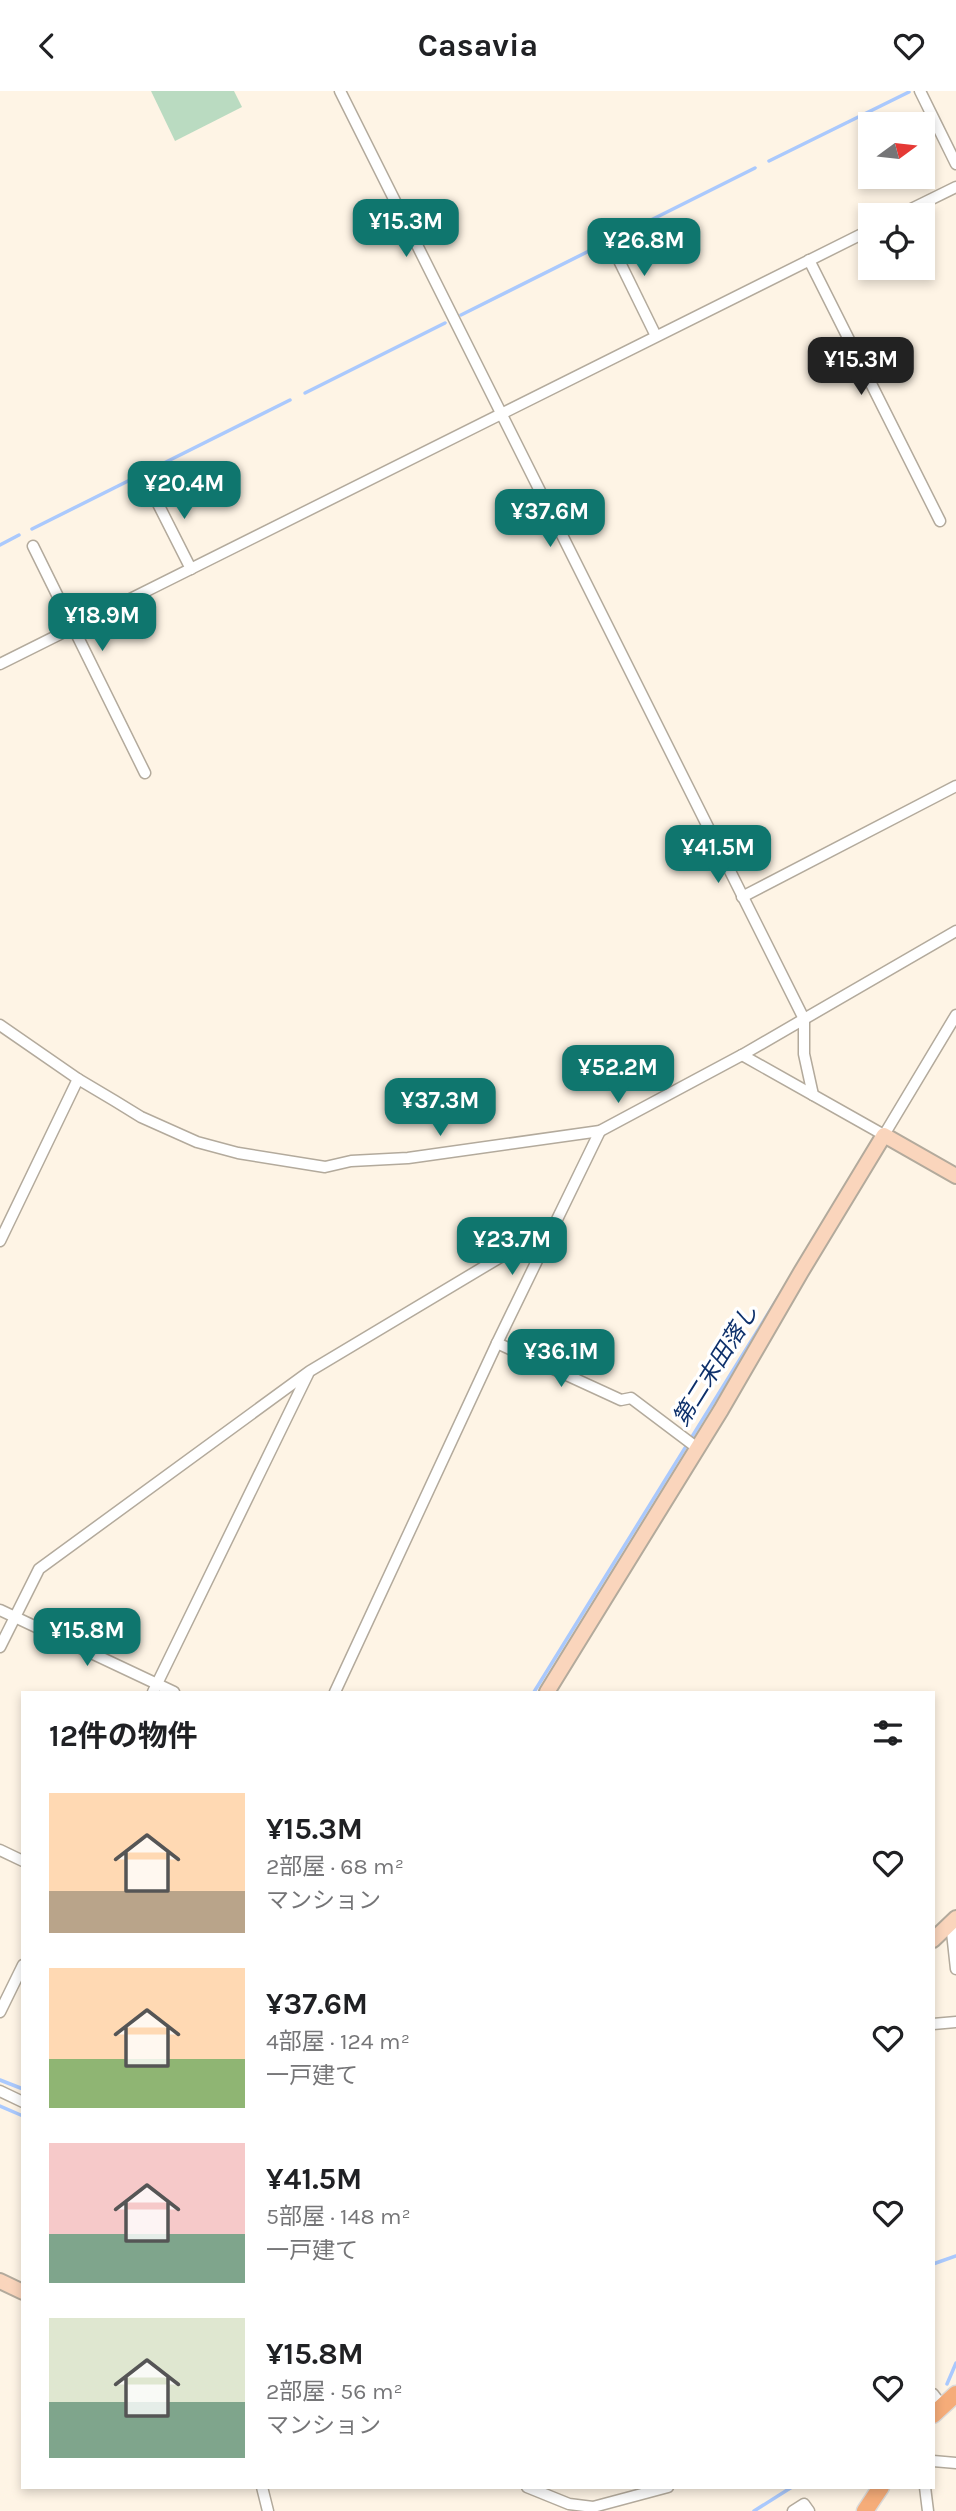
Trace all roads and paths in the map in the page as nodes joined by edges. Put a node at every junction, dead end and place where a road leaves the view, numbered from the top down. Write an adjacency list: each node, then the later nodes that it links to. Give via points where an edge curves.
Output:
1 (340, 91): 10 (street)
2 (920, 91): 3 (street)
3 (956, 164)
4 (956, 187): 5 (street)
5 (923, 203)
6 (606, 234): 9 (street)
7 (858, 236): 8 (street)
8 (809, 260): 9 (street); 12 (street)
9 (656, 336): 10 (street)
10 (500, 414): 14 (street); 19 (street)
11 (149, 486): 14 (street)
12 (940, 521)
13 (33, 546): 15 (street)
14 (191, 569): 15 (street)
15 (73, 628): 16 (street); 17 (street)
16 (0, 664)
17 (145, 773)
18 (956, 786): 19 (street)
19 (742, 897): 22 (street)
20 (956, 931): 22 (street)
21 (956, 1015): 28 (street)
22 (804, 1019): 24 (street); 26 (street, via 804,1054)
23 (0, 1025): 25 (street)
24 (742, 1055): 26 (street); 27 (street)
25 (78, 1079): 27 (street, via 141,1117 197,1142 325,1167); 31 (street)
26 (813, 1095): 28 (street)
27 (600, 1131): 30 (street)
28 (884, 1135): 29 (street); 34 (street)
29 (956, 1177)
30 (554, 1224): 32 (street); 33 (street)
31 (0, 1241)
32 (498, 1343): 34 (street, via 621,1400 631,1398); 39 (street)
33 (310, 1371): 36 (street, via 39,1569); 38 (street)
34 (696, 1447): 40 (street)
35 (0, 1610): 36 (street)
36 (15, 1616): 37 (street); 38 (street)
37 (0, 1647)
38 (155, 1688)
39 (335, 1691)
40 (548, 1691)
41 (0, 1850): 42 (street)
42 (21, 1860)
43 (953, 1920): 44 (street); 46 (street)
44 (935, 1938)
45 (21, 1969): 47 (street)
46 (956, 1969)
47 (0, 2012)
48 (956, 2022): 49 (street)
49 (935, 2024)
50 (0, 2091): 51 (street)
51 (21, 2101)
52 (0, 2281): 53 (street)
53 (21, 2292)
54 (956, 2394): 55 (main road)
55 (936, 2405)
56 (935, 2461): 57 (street)
57 (956, 2463)
58 (262, 2489): 64 (street)
59 (532, 2489): 63 (street, via 569,2504)
60 (660, 2489): 63 (street)
61 (880, 2489): 68 (main road)
62 (925, 2489): 69 (street)
63 (593, 2507): 65 (street)
64 (268, 2511)
65 (580, 2511)
66 (793, 2511): 67 (street, via 804,2504)
67 (809, 2511)
68 (865, 2511)
69 (928, 2511)

